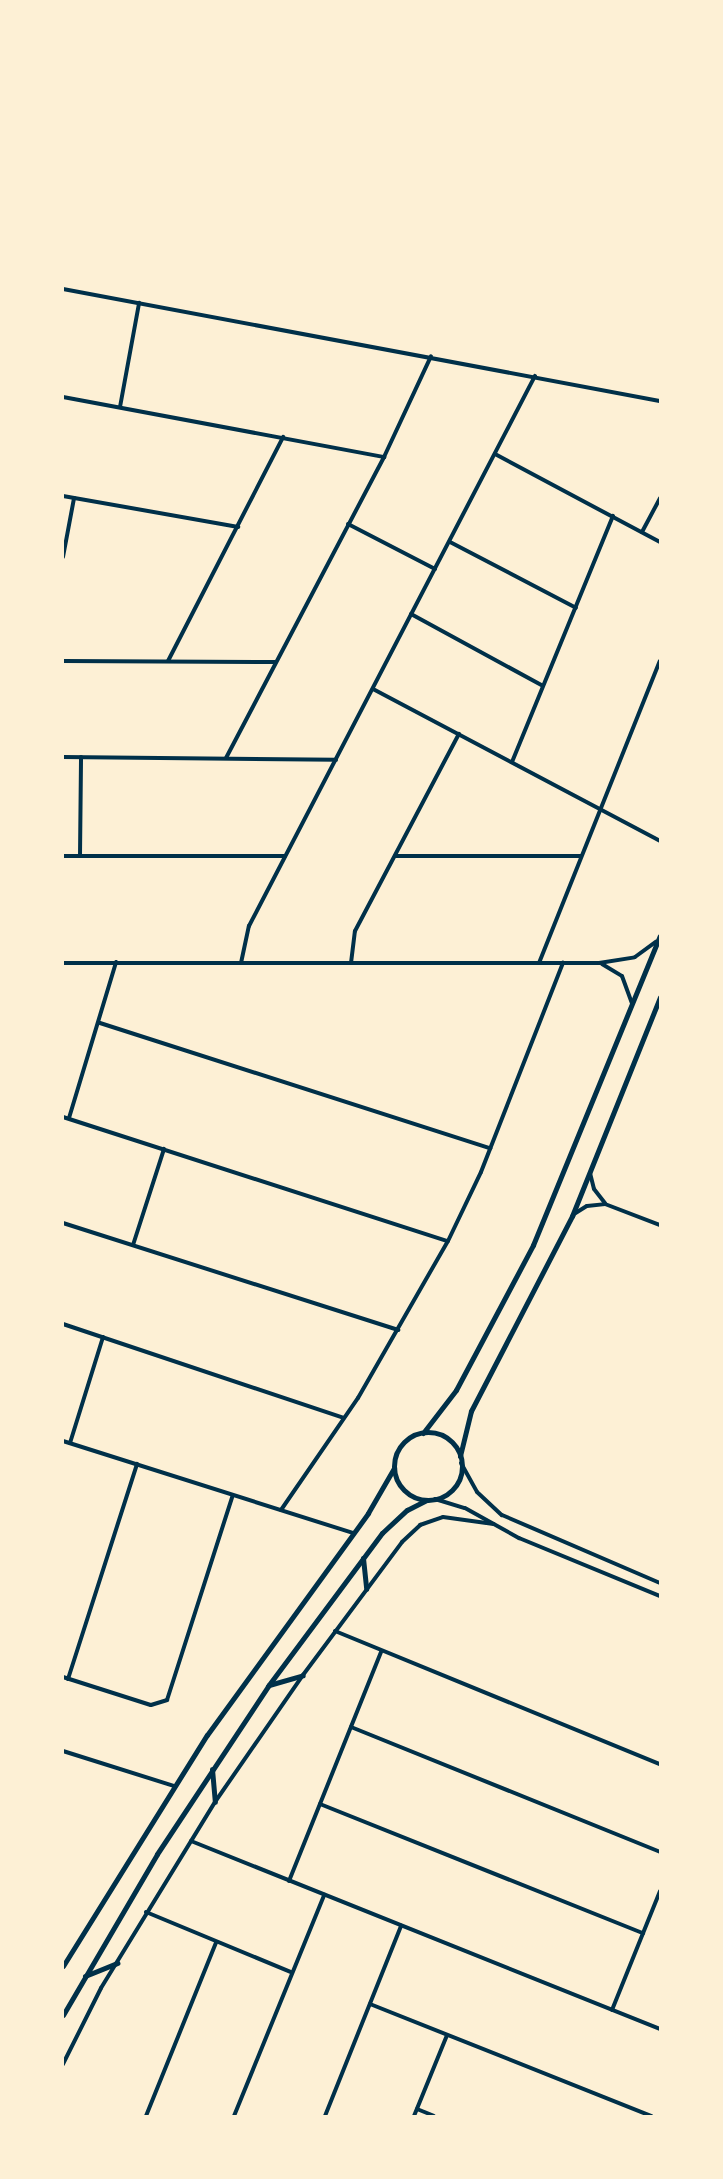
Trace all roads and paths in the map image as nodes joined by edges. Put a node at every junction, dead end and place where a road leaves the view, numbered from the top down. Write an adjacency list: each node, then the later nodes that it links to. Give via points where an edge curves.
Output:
1 (63, 289): 2 (street)
2 (139, 303): 3 (street); 7 (street)
3 (431, 356): 4 (street); 10 (street)
4 (536, 376): 6 (street); 9 (street)
5 (63, 397): 7 (street)
6 (660, 401)
7 (120, 407): 8 (street)
8 (284, 437): 10 (street); 16 (street)
9 (495, 454): 14 (street); 18 (street)
10 (384, 457): 15 (street)
11 (63, 496): 12 (street)
12 (74, 498): 16 (street); 20 (street)
13 (660, 498): 17 (street)
14 (613, 516): 17 (street); 22 (street)
15 (348, 524): 21 (street); 27 (street)
16 (238, 526): 25 (street)
17 (642, 532): 19 (street)
18 (450, 542): 21 (street); 22 (street)
19 (660, 542)
20 (63, 557)
21 (435, 569): 23 (street)
22 (576, 608): 28 (street)
23 (411, 614): 28 (street); 29 (street)
24 (63, 661): 25 (street)
25 (168, 661): 27 (street)
26 (660, 661): 36 (street)
27 (275, 662): 33 (street)
28 (543, 686): 35 (street)
29 (373, 688): 30 (street); 34 (street)
30 (459, 734): 35 (street); 41 (street)
31 (63, 757): 32 (street)
32 (81, 757): 33 (street); 39 (street)
33 (226, 758): 34 (street)
34 (336, 760): 40 (street)
35 (512, 762): 36 (street)
36 (600, 809): 37 (street); 42 (street)
37 (660, 841)
38 (63, 856): 39 (street)
39 (80, 856): 40 (street)
40 (285, 856): 46 (street, via 246,933)
41 (395, 856): 42 (street); 47 (street, via 356,931)
42 (581, 856): 48 (street)
43 (659, 938): 50 (street, via 635,957); 52 (street)
44 (116, 962): 45 (street); 46 (street); 53 (street)
45 (63, 963)
46 (241, 963): 47 (street)
47 (351, 963): 48 (street)
48 (539, 963): 49 (street)
49 (563, 963): 50 (street); 56 (street)
50 (599, 963): 52 (street, via 622,976)
51 (660, 997): 58 (street)
52 (632, 1004): 69 (street, via 533,1245 456,1390)
53 (100, 1023): 55 (street); 56 (street)
54 (63, 1117): 55 (street)
55 (69, 1118): 57 (street)
56 (490, 1148): 63 (street)
57 (164, 1149): 63 (street); 64 (street)
58 (590, 1170): 59 (street, via 594,1188); 60 (street)
59 (605, 1204): 60 (street, via 587,1206); 62 (street)
60 (572, 1216): 72 (street, via 471,1411)
61 (63, 1223): 64 (street)
62 (660, 1223)
63 (448, 1241): 66 (street)
64 (133, 1245): 66 (street)
65 (63, 1324): 67 (street)
66 (398, 1330): 68 (street)
67 (103, 1337): 68 (street); 71 (street)
68 (344, 1418): 79 (street)
69 (423, 1433): 72 (street, via 446,1438); 75 (street, via 405,1441)
70 (63, 1441): 71 (street)
71 (70, 1443): 74 (street)
72 (460, 1456): 73 (street)
73 (461, 1463): 77 (street, via 455,1486); 83 (street, via 477,1492 502,1515)
74 (137, 1464): 76 (street); 89 (street)
75 (394, 1468): 78 (street, via 396,1478 408,1493); 81 (street)
76 (233, 1495): 79 (street); 89 (street, via 167,1700 151,1705)
77 (435, 1499): 78 (street); 80 (street, via 465,1508)
78 (427, 1500): 82 (street, via 389,1524)
79 (281, 1510): 81 (street)
80 (494, 1524): 84 (street, via 451,1517 427,1522 407,1536); 85 (street, via 525,1541)
81 (353, 1533): 95 (street, via 272,1641)
82 (363, 1557): 84 (street); 90 (street)
83 (660, 1582)
84 (366, 1589): 86 (street)
85 (660, 1596)
86 (335, 1631): 87 (street); 88 (street)
87 (381, 1652): 91 (street); 93 (street)
88 (303, 1675): 90 (street); 96 (street)
89 (65, 1678)
90 (268, 1686): 94 (street)
91 (351, 1727): 97 (street); 99 (street)
92 (63, 1751): 95 (street)
93 (660, 1764)
94 (212, 1769): 96 (street); 110 (street)
95 (174, 1786): 108 (street)
96 (215, 1802): 98 (street)
97 (320, 1804): 100 (street); 105 (street)
98 (191, 1841): 100 (street); 103 (street)
99 (660, 1852)
100 (289, 1881): 102 (street)
101 (660, 1891): 105 (street)
102 (324, 1895): 104 (street); 109 (street)
103 (147, 1912): 106 (street); 107 (street)
104 (401, 1926): 111 (street); 112 (street)
105 (643, 1934): 112 (street)
106 (216, 1942): 109 (street); 118 (street)
107 (117, 1963): 110 (street); 116 (street)
108 (63, 1966)
109 (291, 1972): 119 (street)
110 (84, 1977): 113 (street)
111 (370, 2004): 115 (street); 120 (street)
112 (612, 2010): 114 (street)
113 (63, 2015)
114 (660, 2029)
115 (447, 2035): 117 (street); 123 (street)
116 (63, 2064)
117 (417, 2109): 121 (street); 122 (street)
118 (146, 2116)
119 (234, 2116)
120 (325, 2116)
121 (414, 2116)
122 (434, 2116)
123 (652, 2116)

